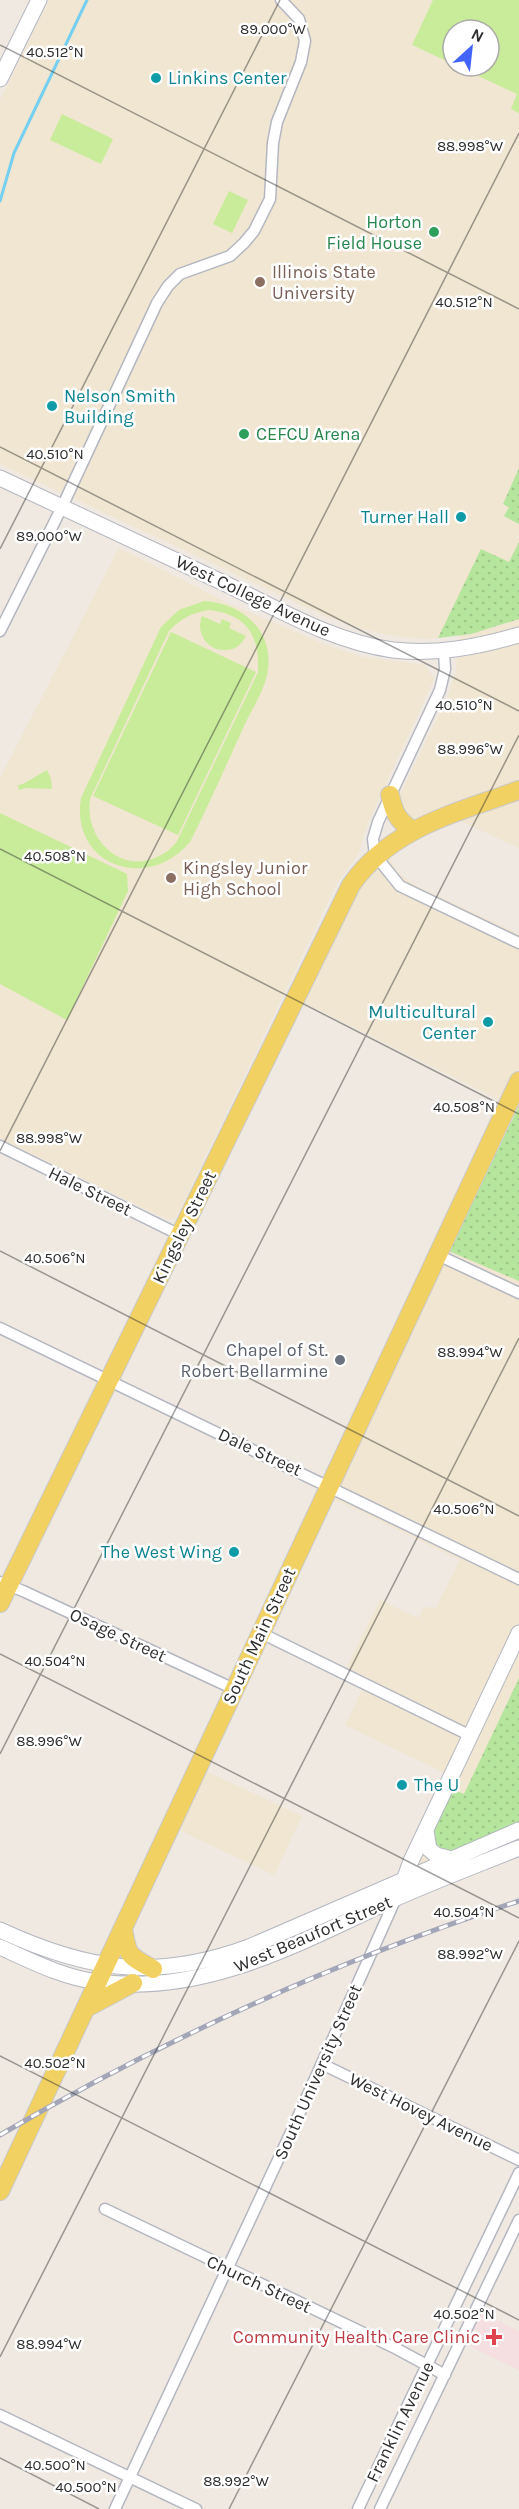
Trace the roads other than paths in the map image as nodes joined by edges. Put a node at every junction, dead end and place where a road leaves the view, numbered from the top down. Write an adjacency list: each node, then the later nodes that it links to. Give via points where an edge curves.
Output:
1 (39, 0): 3 (main road)
2 (281, 0): 5 (street, via 299,19 305,41 302,62 277,122 270,199 254,231 230,256 180,274 165,290)
3 (0, 80)
4 (0, 478): 5 (main road, West College Avenue)
5 (62, 507): 6 (street); 8 (main road, West College Avenue, via 335,635 393,650)
6 (0, 631)
7 (519, 635): 8 (main road, West College Avenue)
8 (444, 651): 10 (street, via 440,690)
9 (519, 790): 11 (main road, Kingsley Street)
10 (390, 795): 11 (main road, via 399,821); 12 (street, via 373,839)
11 (412, 830): 12 (main road, Kingsley Street)
12 (375, 855): 13 (street, via 391,877 410,892); 16 (main road, Kingsley Street, via 362,868 338,909)
13 (519, 943)
14 (519, 1082): 17 (main road, South Main Street)
15 (0, 1146): 16 (street, Hale Street)
16 (180, 1235): 20 (main road, Kingsley Street)
17 (438, 1255): 18 (street); 21 (main road, South Main Street)
18 (519, 1293)
19 (0, 1328): 20 (street, Dale Street)
20 (110, 1381): 21 (street, Dale Street); 23 (main road, Kingsley Street)
21 (330, 1485): 22 (street, Dale Street); 25 (main road, South Main Street)
22 (519, 1579)
23 (4, 1584): 24 (main road, Kingsley Street); 27 (street, Osage Street)
24 (0, 1603)
25 (261, 1633): 27 (main road, South Main Street); 28 (street)
26 (519, 1633): 28 (main road, South University Street)
27 (234, 1689): 35 (main road, South Main Street)
28 (471, 1736): 30 (main road, South University Street)
29 (519, 1830): 32 (main road, West Beaufort Street)
30 (426, 1831): 32 (main road, via 429,1849); 33 (main road, South University Street)
31 (519, 1848): 34 (main road, West Beaufort Street)
32 (452, 1859): 33 (main road, West Beaufort Street)
33 (405, 1878): 34 (main road, South University Street); 37 (main road, West Beaufort Street, via 225,1956)
34 (396, 1898): 39 (main road, West Beaufort Street, via 219,1974 183,1981); 41 (street, South University Street)
35 (123, 1929): 37 (main road, via 127,1952); 38 (main road, South Main Street)
36 (2, 1939): 38 (main road, via 52,1970)
37 (153, 1968): 38 (main road, West Beaufort Street)
38 (102, 1974): 39 (main road, West Beaufort Street); 40 (main road, South Main Street)
39 (133, 1983): 40 (main road)
40 (86, 2008): 44 (main road, South Main Street)
41 (322, 2064): 42 (street, West Hovey Avenue); 49 (street, South University Street)
42 (519, 2160)
43 (519, 2173): 47 (street, Franklin Avenue)
44 (0, 2191)
45 (105, 2210): 49 (street, Church Street)
46 (519, 2220): 48 (street, Franklin Avenue)
47 (496, 2223): 48 (street); 50 (street, Franklin Avenue)
48 (516, 2233): 51 (street, Franklin Avenue)
49 (227, 2269): 50 (street, Church Street); 53 (street, South University Street)
50 (428, 2364): 51 (street, Church Street); 56 (street, Franklin Avenue)
51 (445, 2374): 57 (street, Franklin Avenue)
52 (0, 2415): 53 (street)
53 (130, 2477): 54 (street, South University Street); 55 (street)
54 (115, 2509)
55 (196, 2509)
56 (358, 2509)
57 (380, 2509)

